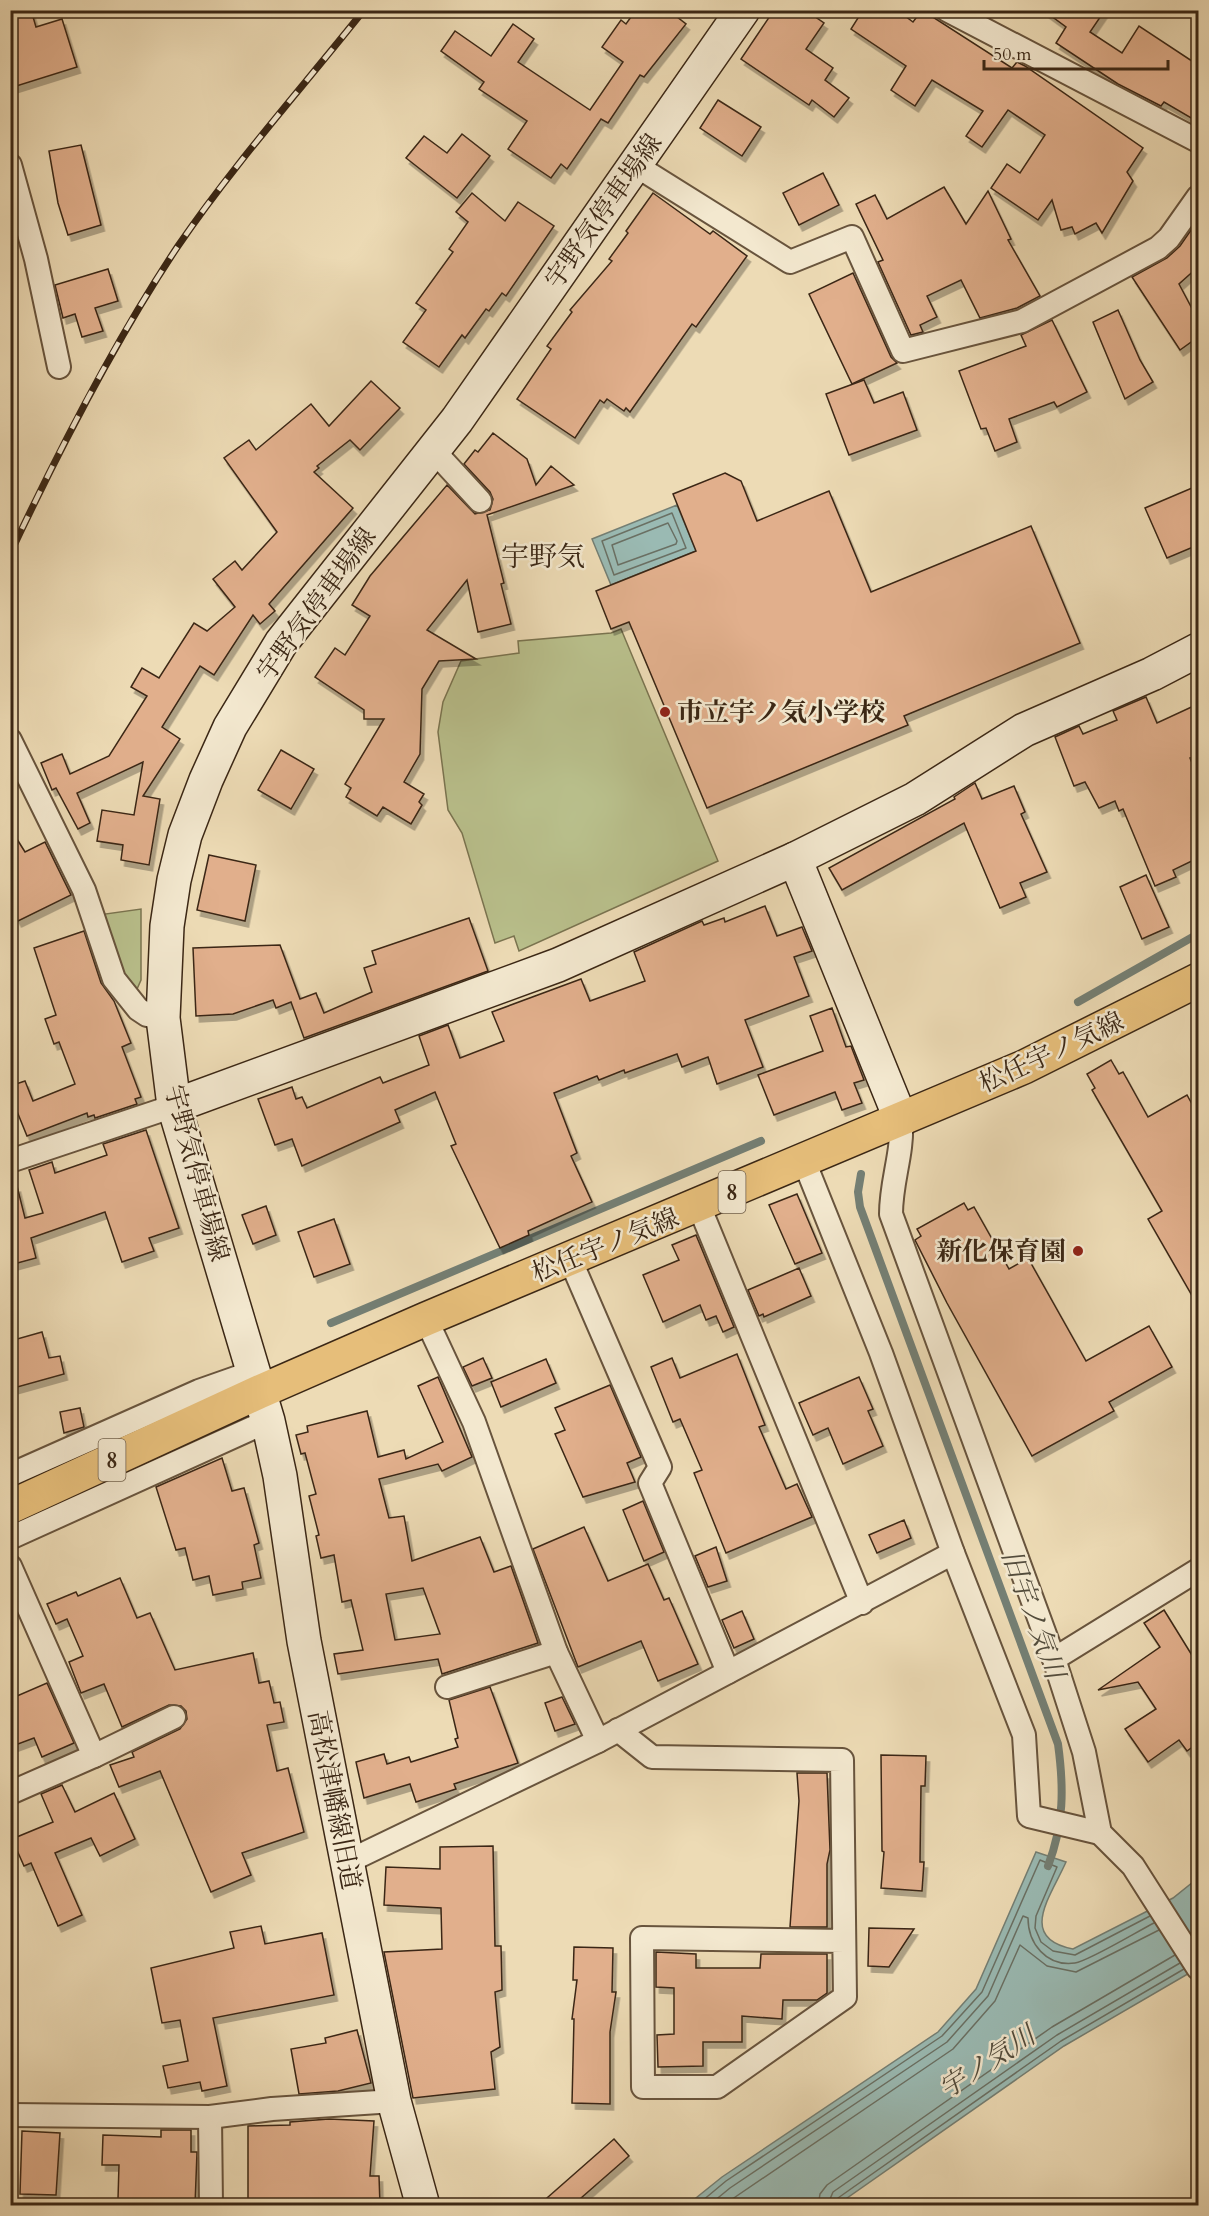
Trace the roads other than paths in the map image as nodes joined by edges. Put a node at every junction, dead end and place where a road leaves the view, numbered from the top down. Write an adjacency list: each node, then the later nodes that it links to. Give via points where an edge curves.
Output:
1 (743, 10): 4 (street, 宇野気停車場線)
2 (947, 10): 3 (street)
3 (1198, 141)
4 (635, 165): 6 (street, via 790,262 852,237 903,351 1022,321 1158,248 1170,238); 8 (street, 宇野気停車場線)
5 (11, 170): 7 (street, via 36,259)
6 (1198, 197)
7 (59, 367)
8 (433, 450): 9 (street); 14 (street, 宇野気停車場線, via 281,643 230,727 185,835 174,880 167,926)
9 (480, 501)
10 (1198, 650): 12 (street, via 1024,730 915,799)
11 (10, 740): 14 (street, via 84,890 114,979 138,1009)
12 (795, 859): 15 (street, via 558,965); 16 (street)
13 (1198, 980): 16 (main road, 松任宇ノ気線 / 8, via 1024,1068)
14 (163, 1018): 15 (street, 宇野気停車場線)
15 (174, 1106): 17 (street); 22 (street, 宇野気停車場線)
16 (901, 1120): 18 (main road, 松任宇ノ気線 / 8); 31 (street, via 903,1145 891,1192 891,1214)
17 (10, 1161)
18 (804, 1161): 19 (main road, 松任宇ノ気線 / 8); 26 (street, via 881,1353)
19 (699, 1206): 20 (main road, 松任宇ノ気線 / 8); 29 (street)
20 (570, 1259): 21 (main road, 松任宇ノ気線 / 8); 32 (street, via 660,1467 650,1484)
21 (426, 1319): 22 (main road, 松任宇ノ気線 / 8); 30 (street, via 474,1422)
22 (260, 1395): 23 (street, via 199,1390); 24 (main road, 松任宇ノ気線 / 8); 25 (street); 40 (street, 高松津幡線旧道, via 280,1476 304,1641)
23 (10, 1475)
24 (10, 1507)
25 (10, 1538)
26 (953, 1553): 29 (street); 39 (street, via 1024,1735 1029,1816)
27 (10, 1566): 37 (street)
28 (1198, 1570): 31 (street)
29 (862, 1603): 32 (street)
30 (556, 1652): 33 (street); 36 (street)
31 (1054, 1659): 39 (street, via 1084,1752)
32 (728, 1672): 35 (street)
33 (447, 1687)
34 (174, 1717): 37 (street)
35 (618, 1730): 36 (street); 41 (street, via 652,1757 842,1760)
36 (598, 1741): 40 (street)
37 (94, 1756): 38 (street)
38 (10, 1793)
39 (1100, 1833): 42 (street, via 1133,1866)
40 (347, 1862): 43 (street, 高松津幡線旧道)
41 (844, 1941): 41 (street, via 844,1996 836,2003 717,2087 643,2087 642,1938)
42 (1198, 1968)
43 (394, 2101): 45 (street); 47 (street, 高松津幡線旧道)
44 (10, 2115): 45 (street)
45 (210, 2117): 46 (street)
46 (211, 2205)
47 (423, 2205)

